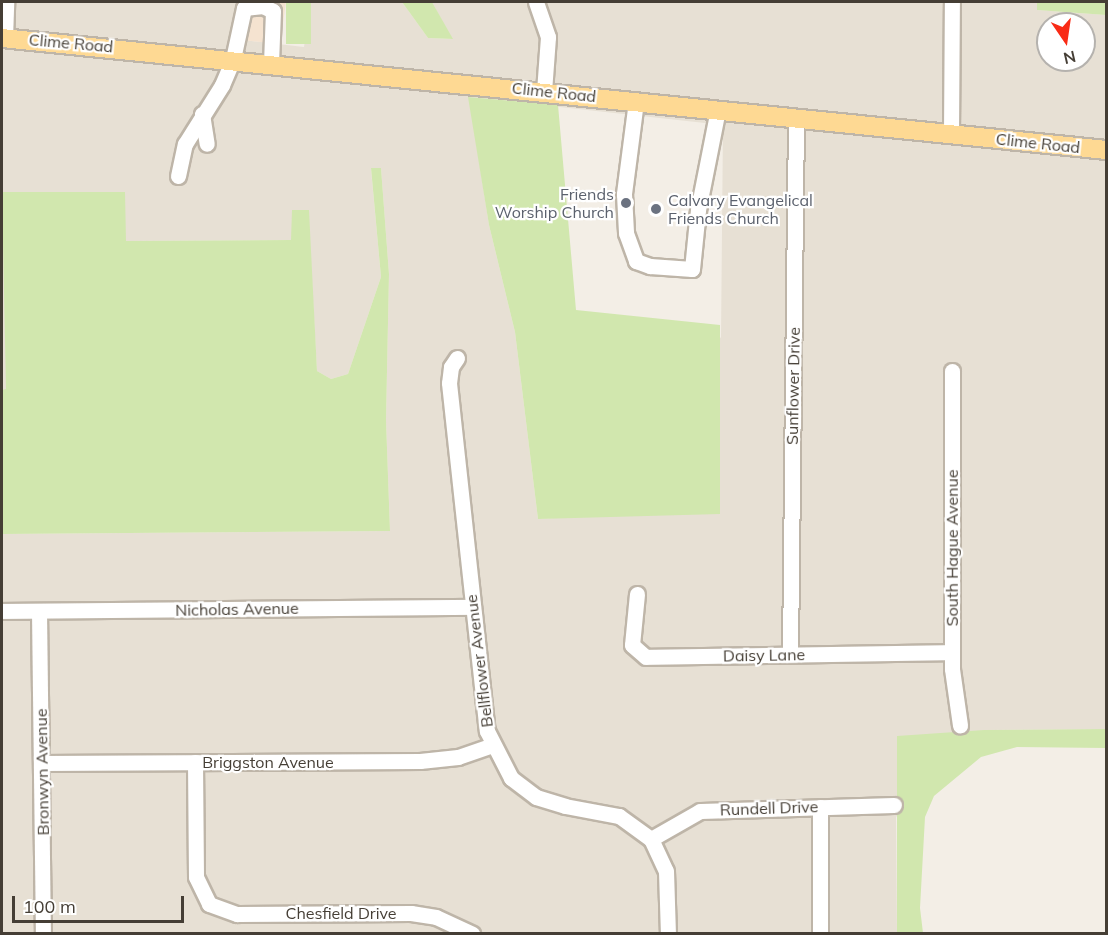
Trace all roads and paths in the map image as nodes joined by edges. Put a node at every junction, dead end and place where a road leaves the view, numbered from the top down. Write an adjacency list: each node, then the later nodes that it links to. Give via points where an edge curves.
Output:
1 (6, 2): 4 (street)
2 (536, 2): 7 (street, via 548,37)
3 (952, 2): 12 (street)
4 (3, 38): 5 (main road, Clime Road)
5 (233, 59): 6 (main road, Clime Road); 6 (street, via 244,8 263,6 273,11); 10 (street, via 222,85)
6 (271, 63): 7 (main road, Clime Road)
7 (544, 91): 8 (main road, Clime Road)
8 (636, 101): 9 (main road, Clime Road); 9 (street, via 624,194 626,233 636,261 650,266 692,269 698,210)
9 (718, 109): 11 (main road, Clime Road)
10 (202, 114): 13 (street); 15 (street, via 185,144)
11 (796, 118): 12 (main road, Clime Road); 23 (street, Sunflower Drive)
12 (951, 133): 14 (main road, Clime Road)
13 (207, 144)
14 (1107, 150)
15 (178, 176)
16 (458, 358): 19 (street, Bellflower Avenue, via 451,367 449,383)
17 (952, 371): 22 (street, South Hague Avenue)
18 (637, 594): 23 (street, Daisy Lane, via 632,645 646,657)
19 (473, 607): 21 (street, Nicholas Avenue); 25 (street, Bellflower Avenue, via 484,715)
20 (2, 611): 21 (street, Nicholas Avenue)
21 (39, 611): 27 (street, Bronwyn Avenue)
22 (952, 652): 23 (street, Daisy Lane); 24 (street, South Hague Avenue)
23 (790, 654)
24 (960, 725)
25 (492, 745): 26 (street, Briggston Avenue, via 458,757 420,761); 30 (street, Bellflower Avenue, via 511,778 536,797 619,816)
26 (195, 762): 27 (street, Briggston Avenue); 32 (street, Chesfield Drive, via 196,877 209,904 237,914 411,913 436,917)
27 (42, 763): 31 (street, Bronwyn Avenue)
28 (894, 805): 29 (street, Rundell Drive)
29 (820, 807): 30 (street, Rundell Drive, via 700,811); 34 (street)
30 (651, 839): 33 (street, Bellflower Avenue, via 666,871)
31 (43, 933)
32 (472, 933)
33 (668, 933)
34 (820, 933)

